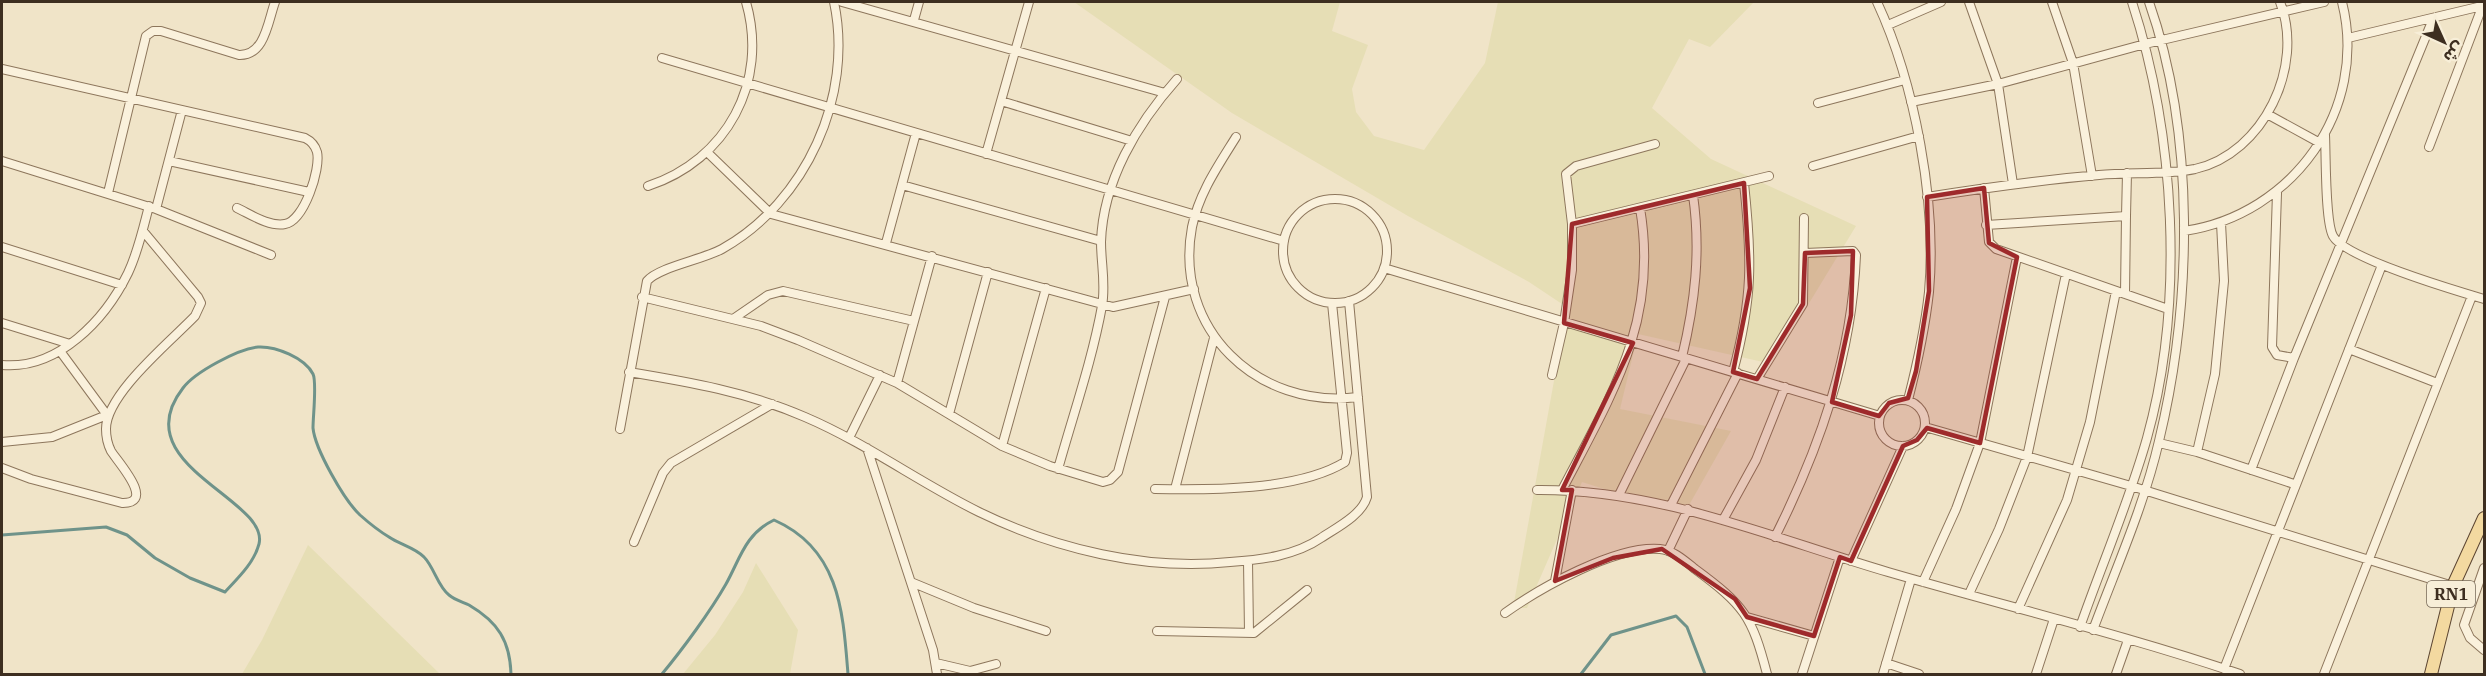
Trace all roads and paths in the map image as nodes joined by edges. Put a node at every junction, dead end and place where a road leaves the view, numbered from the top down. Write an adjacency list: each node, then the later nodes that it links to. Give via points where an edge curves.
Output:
1 (274, 2): 33 (street, via 259,46 248,54 239,55 161,31 149,33 142,44)
2 (746, 2): 30 (street, via 752,40)
3 (834, 2): 37 (street, via 839,44)
4 (842, 2): 19 (street)
5 (919, 2): 19 (street)
6 (1029, 2): 24 (street)
7 (1877, 2): 20 (street)
8 (1940, 2): 20 (street)
9 (1969, 2): 31 (street)
10 (2052, 2): 26 (street)
11 (2132, 2): 23 (street)
12 (2149, 2): 22 (street)
13 (2280, 2): 17 (street)
14 (2324, 2): 17 (street)
15 (2342, 2): 21 (street)
16 (2483, 4): 18 (street); 47 (street)
17 (2284, 13): 22 (street); 39 (street, via 2286,63)
18 (2433, 19): 21 (street); 84 (street)
19 (914, 20): 24 (street)
20 (1888, 25): 29 (street)
21 (2348, 38): 41 (street, via 2346,75)
22 (2161, 40): 23 (street); 54 (street)
23 (2145, 44): 26 (street); 53 (street)
24 (1016, 49): 32 (street); 34 (street)
25 (662, 58): 30 (street)
26 (2073, 63): 31 (street); 57 (street)
27 (2, 69): 33 (street)
28 (1177, 79): 32 (street)
29 (1905, 80): 35 (street); 36 (street)
30 (747, 83): 37 (street); 48 (street, via 731,122)
31 (1998, 84): 35 (street); 59 (street)
32 (1165, 93): 44 (street)
33 (130, 98): 38 (street); 65 (street)
34 (1001, 101): 44 (street); 49 (street)
35 (1911, 102): 42 (street)
36 (1818, 103)
37 (831, 107): 40 (street); 72 (street, via 807,162)
38 (183, 110): 51 (street); 64 (street, via 309,140 318,157)
39 (2267, 114): 45 (street); 54 (street, via 2256,131 2235,150 2195,169)
40 (916, 133): 49 (street); 60 (street)
41 (2325, 135): 45 (street); 84 (street, via 2331,231)
42 (1919, 136): 52 (street); 68 (street)
43 (1236, 137): 73 (street, via 1208,182)
44 (1132, 141): 63 (street)
45 (2320, 143): 66 (street)
46 (1655, 144): 77 (street, via 1568,170 1565,182)
47 (2429, 147)
48 (708, 153): 61 (street); 72 (street)
49 (986, 154): 63 (street)
50 (2, 161): 65 (street)
51 (169, 161): 64 (street); 69 (street)
52 (1813, 166)
53 (2167, 170): 54 (street); 55 (street); 106 (street)
54 (2181, 170): 80 (street)
55 (2127, 172): 57 (street); 74 (street)
56 (1769, 176): 58 (street)
57 (2091, 176): 59 (street)
58 (1744, 183): 67 (street); 120 (street, via 1750,288)
59 (2013, 184): 62 (street)
60 (902, 185): 81 (street); 83 (street)
61 (648, 186)
62 (1984, 188): 68 (street); 78 (street)
63 (1110, 191): 73 (street); 81 (street)
64 (309, 192): 70 (street, via 299,217 283,225)
65 (108, 193): 69 (street)
66 (2277, 193): 76 (street); 117 (street, via 2272,347 2277,355)
67 (1693, 195): 71 (street); 116 (street, via 1697,270)
68 (1927, 197): 129 (street, via 1929,291)
69 (152, 208): 79 (street); 87 (street)
70 (237, 208)
71 (1640, 208): 77 (street); 112 (street, via 1644,276)
72 (771, 214): 83 (street); 100 (street, via 720,250 654,274)
73 (1195, 216): 82 (street); 96 (street, via 1190,253)
74 (2126, 216): 78 (street); 98 (street)
75 (1804, 218): 86 (street)
76 (2221, 222): 80 (street); 144 (street, via 2224,280 2215,374)
77 (1572, 224): 110 (street, via 1572,270)
78 (1986, 225): 89 (street, via 1991,244)
79 (143, 231): 94 (street); 133 (street, via 198,297 200,307 120,393)
80 (2184, 231): 140 (street, via 2177,345)
81 (1101, 241): 105 (street, via 1105,281)
82 (1284, 242): 91 (street, via 1295,218 1309,206 1326,200 1352,202 1367,210 1383,231 1387,248); 104 (street, via 1286,268 1294,283 1307,295)
83 (886, 243): 88 (street)
84 (2342, 246): 90 (street); 117 (street)
85 (2, 247): 94 (street)
86 (1804, 253): 123 (street, via 1803,304); 130 (street, via 1851,250 1856,255 1851,315)
87 (271, 255)
88 (932, 256): 92 (street); 108 (street)
89 (2017, 257): 93 (street); 139 (street)
90 (2382, 265): 99 (street); 114 (street)
91 (1384, 268): 103 (street, via 1372,288); 110 (street)
92 (988, 272): 95 (street); 132 (street)
93 (2066, 274): 97 (street); 145 (street)
94 (122, 285): 113 (street)
95 (1046, 288): 105 (street); 141 (street)
96 (1194, 290): 101 (street); 111 (street)
97 (2116, 291): 98 (street); 149 (street, via 2090,422)
98 (2125, 294): 106 (street)
99 (2472, 296): 102 (street); 125 (street)
100 (642, 297): 107 (street); 119 (street)
101 (1165, 297): 105 (street, via 1121,307); 147 (street, via 1116,475 1103,482)
102 (2484, 299)
103 (1349, 302): 104 (street); 127 (street)
104 (1332, 303): 128 (street)
105 (1102, 304): 147 (street)
106 (2168, 309): 151 (street, via 2158,386)
107 (733, 319): 108 (street, via 768,295 788,291); 121 (street, via 761,326)
108 (914, 321): 124 (street)
109 (2, 323): 113 (street)
110 (1564, 323): 112 (street); 122 (street)
111 (1214, 338): 128 (street, via 1240,365 1276,387 1303,396); 153 (street)
112 (1633, 343): 116 (street); 155 (street, via 1616,387)
113 (70, 344): 115 (street)
114 (2349, 349): 125 (street); 150 (street)
115 (60, 351): 118 (street, via 31,364); 133 (street)
116 (1684, 358): 120 (street); 158 (street)
117 (2294, 358): 148 (street)
118 (2, 365)
119 (629, 372): 131 (street, via 708,386); 136 (street)
120 (1735, 373): 123 (street); 159 (street)
121 (880, 375): 124 (street); 137 (street)
122 (1552, 375)
123 (1757, 379): 126 (street)
124 (897, 383): 132 (street)
125 (2437, 383): 168 (street)
126 (1785, 387): 130 (street); 162 (street, via 1755,460)
127 (1358, 397): 128 (street); 169 (street, via 1365,504 1307,547)
128 (1341, 399): 153 (street, via 1347,453 1343,463 1257,486)
129 (1908, 400): 134 (street, via 1889,404); 135 (street, via 1923,413)
130 (1832, 402): 134 (street); 164 (street)
131 (772, 404): 137 (street); 165 (street, via 671,463 663,473)
132 (949, 414): 141 (street)
133 (107, 415): 138 (street, via 52,436); 146 (street, via 108,444 136,488 136,495 129,502)
134 (1880, 416): 142 (street, via 1883,436)
135 (1925, 427): 139 (street); 142 (street, via 1917,440)
136 (620, 429)
137 (849, 438): 143 (street)
138 (2, 442)
139 (1980, 443): 145 (street); 175 (street)
140 (2159, 443): 144 (street); 157 (street)
141 (1002, 446): 147 (street)
142 (1903, 446): 170 (street)
143 (867, 448): 169 (street, via 979,512 1062,544 1158,562); 174 (street)
144 (2198, 452): 148 (street)
145 (2027, 457): 149 (street); 178 (street)
146 (2, 468)
147 (1058, 469)
148 (2251, 470): 150 (street)
149 (2075, 471): 151 (street); 179 (street, via 2067,500)
150 (2294, 484): 163 (street)
151 (2131, 486): 157 (street); 183 (street)
152 (1155, 489): 153 (street)
153 (1175, 489)
154 (1537, 490): 155 (street)
155 (1562, 490): 156 (street)
156 (1572, 490): 158 (street); 173 (street)
157 (2145, 491): 163 (street); 184 (street)
158 (1618, 495): 159 (street)
159 (1671, 505): 160 (street)
160 (1688, 509): 162 (street); 166 (street)
161 (2484, 518): 176 (main road, RN1)
162 (1723, 520): 164 (street)
163 (2276, 532): 168 (street); 194 (street)
164 (1775, 537): 167 (street)
165 (634, 542)
166 (1668, 551): 173 (street, via 1638,550); 181 (street, via 1735,599)
167 (1840, 557): 170 (street); 188 (street)
168 (2369, 559): 176 (street); 203 (street)
169 (1248, 561): 187 (street)
170 (1851, 561): 172 (street)
171 (2484, 568): 190 (street, via 2464,625 2470,638)
172 (1911, 579): 175 (street); 192 (street)
173 (1555, 581): 180 (street)
174 (911, 582): 185 (street); 191 (street)
175 (1923, 582): 178 (street)
176 (2453, 586): 204 (main road, RN1)
177 (1307, 590): 187 (street, via 1261,629)
178 (1969, 594): 179 (street)
179 (2018, 609): 182 (street)
180 (1505, 613)
181 (1747, 617): 188 (street); 196 (street, via 1757,635)
182 (2054, 619): 183 (street); 200 (street)
183 (2080, 627): 184 (street)
184 (2092, 630): 189 (street)
185 (1046, 631)
186 (1157, 631): 187 (street)
187 (1249, 633)
188 (1814, 636): 197 (street)
189 (2128, 640): 194 (street); 201 (street)
190 (2484, 650)
191 (936, 663): 193 (street, via 970,671); 195 (street)
192 (1886, 663): 198 (street); 199 (street)
193 (996, 664)
194 (2224, 669): 202 (street)
195 (936, 675)
196 (1767, 675)
197 (1802, 675)
198 (1882, 675)
199 (1918, 675)
200 (2036, 675)
201 (2116, 675)
202 (2240, 675)
203 (2324, 675)
204 (2431, 675)

